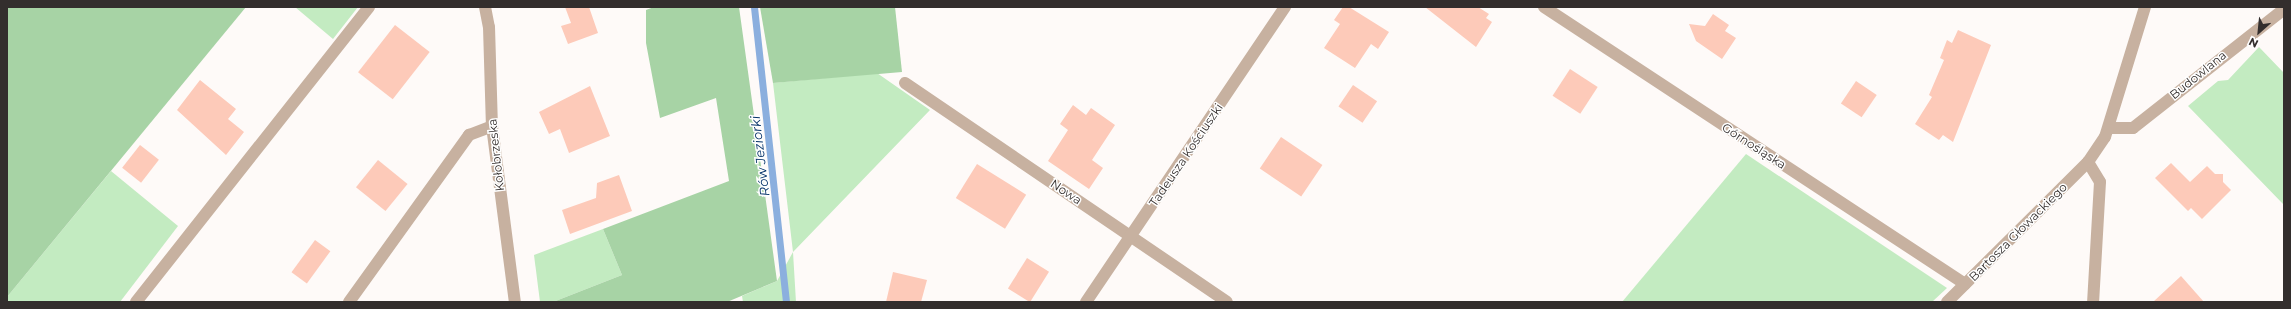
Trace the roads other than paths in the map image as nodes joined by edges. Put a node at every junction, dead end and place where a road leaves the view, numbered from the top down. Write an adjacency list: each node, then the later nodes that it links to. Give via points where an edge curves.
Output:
1 (369, 7): 13 (street)
2 (484, 7): 8 (street, Kołobrzeska, via 489,26)
3 (1285, 7): 11 (street, Tadeusza Kościuszki)
4 (1544, 7): 12 (street, Górnośląska)
5 (2145, 7): 9 (street, Bartosza Głowackiego)
6 (2284, 9): 9 (street, Budowlana, via 2133,128)
7 (905, 83): 11 (street, Nowa)
8 (492, 126): 14 (street, via 469,135); 15 (street, Kołobrzeska)
9 (2110, 128): 10 (street, Bartosza Głowackiego)
10 (2088, 162): 12 (street, Bartosza Głowackiego); 19 (street, via 2100,182)
11 (1131, 236): 16 (street, Tadeusza Kościuszki); 17 (street, Nowa)
12 (1965, 284): 18 (street, Bartosza Głowackiego)
13 (136, 302)
14 (349, 302)
15 (515, 302)
16 (1086, 302)
17 (1227, 302)
18 (1947, 302)
19 (2093, 302)

